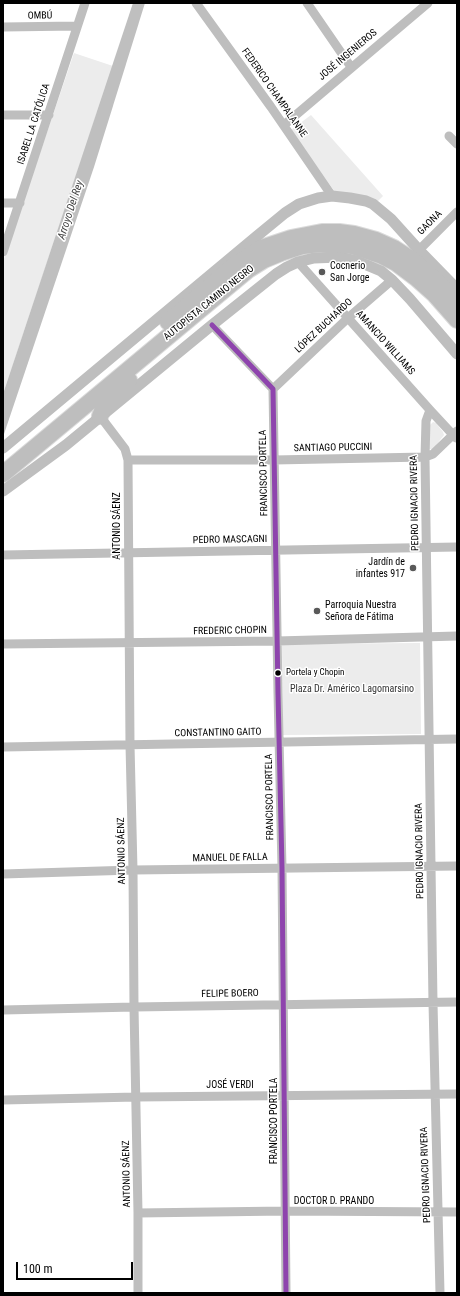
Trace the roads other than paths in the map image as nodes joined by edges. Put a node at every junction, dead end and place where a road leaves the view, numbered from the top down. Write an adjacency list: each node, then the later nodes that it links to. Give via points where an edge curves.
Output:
1 (85, 3): 5 (street, ISABEL LA CATÓLICA)
2 (196, 3): 10 (street, FEDERICO CHAMPALANNE)
3 (307, 3): 7 (street)
4 (428, 3): 7 (street, JOSÉ INGENIEROS)
5 (77, 26): 6 (street, OMBÚ); 9 (street, ISABEL LA CATÓLICA)
6 (3, 27)
7 (352, 67): 10 (street, JOSÉ INGENIEROS)
8 (3, 115): 9 (street)
9 (49, 115): 15 (street, ISABEL LA CATÓLICA)
10 (284, 125): 13 (street, FEDERICO CHAMPALANNE)
11 (449, 136): 12 (street)
12 (457, 144)
13 (332, 196): 17 (street, via 373,204 391,219); 32 (street, via 299,204 285,213)
14 (3, 203): 15 (street)
15 (20, 203): 18 (street, ISABEL LA CATÓLICA)
16 (457, 212): 17 (street, GAONA)
17 (419, 250): 21 (street)
18 (3, 252)
19 (298, 262): 20 (street, via 314,258 340,257 371,266); 23 (street, AMANCIO WILLIAMS); 26 (street, via 276,274)
20 (392, 280): 23 (street, LÓPEZ BUCHARDO); 27 (street)
21 (457, 289)
22 (457, 304): 32 (highway, AUTOPISTA CAMINO NEGRO, via 417,263 376,240 354,234 322,232 275,242 233,266)
23 (348, 318): 28 (street, LÓPEZ BUCHARDO); 29 (street, AMANCIO WILLIAMS)
24 (457, 320): 25 (highway, AUTOPISTA CAMINO NEGRO, via 434,294 396,263 352,246 319,244 303,246 264,260)
25 (184, 322): 30 (highway, via 105,404); 32 (highway, AUTOPISTA CAMINO NEGRO)
26 (212, 325): 28 (street); 30 (street)
27 (457, 354)
28 (273, 389): 35 (street, FRANCISCO PORTELA)
29 (430, 410): 31 (street, AMANCIO WILLIAMS); 33 (street, PEDRO IGNACIO RIVERA, via 426,421)
30 (100, 416): 34 (street, ANTONIO SÁENZ, via 125,449); 38 (street, via 66,445)
31 (456, 435): 33 (street, via 433,454)
32 (15, 448): 36 (highway, AUTOPISTA CAMINO NEGRO); 37 (highway, AUTOPISTA CAMINO NEGRO)
33 (425, 456): 35 (street, SANTIAGO PUCCINI); 40 (street, PEDRO IGNACIO RIVERA)
34 (128, 460): 35 (street, SANTIAGO PUCCINI); 42 (street, ANTONIO SÁENZ)
35 (274, 460): 41 (street, FRANCISCO PORTELA)
36 (3, 461)
37 (3, 474)
38 (3, 491)
39 (457, 547): 40 (street, PEDRO MASCAGNI)
40 (427, 548): 41 (street, PEDRO MASCAGNI); 45 (street, PEDRO IGNACIO RIVERA)
41 (277, 551): 42 (street, PEDRO MASCAGNI); 46 (street, FRANCISCO PORTELA)
42 (128, 553): 43 (street, PEDRO MASCAGNI); 47 (street, ANTONIO SÁENZ)
43 (3, 555)
44 (457, 636): 45 (street, FREDERIC CHOPIN)
45 (427, 637): 46 (street, FREDERIC CHOPIN); 50 (street, PEDRO IGNACIO RIVERA)
46 (277, 641): 47 (street, FREDERIC CHOPIN); 51 (street, FRANCISCO PORTELA)
47 (128, 643): 48 (street, FREDERIC CHOPIN); 52 (street, ANTONIO SÁENZ)
48 (3, 644)
49 (457, 739): 50 (street, CONSTANTINO GAITO)
50 (429, 740): 51 (street, CONSTANTINO GAITO); 54 (street, PEDRO IGNACIO RIVERA)
51 (279, 743): 52 (street, CONSTANTINO GAITO); 56 (street, FRANCISCO PORTELA)
52 (130, 745): 53 (street, CONSTANTINO GAITO); 57 (street, ANTONIO SÁENZ)
53 (3, 746)
54 (431, 866): 55 (street, MANUEL DE FALLA); 56 (street, MANUEL DE FALLA); 60 (street, PEDRO IGNACIO RIVERA)
55 (457, 866)
56 (282, 868): 57 (street, MANUEL DE FALLA); 61 (street, FRANCISCO PORTELA)
57 (133, 870): 58 (street, MANUEL DE FALLA); 62 (street, ANTONIO SÁENZ)
58 (3, 874)
59 (457, 1002): 60 (street, FELIPE BOERO)
60 (433, 1003): 61 (street, FELIPE BOERO); 64 (street, PEDRO IGNACIO RIVERA)
61 (284, 1005): 62 (street, FELIPE BOERO); 66 (street, FRANCISCO PORTELA)
62 (134, 1007): 63 (street, FELIPE BOERO); 67 (street, ANTONIO SÁENZ)
63 (3, 1010)
64 (435, 1094): 65 (street, JOSÉ VERDI); 66 (street, JOSÉ VERDI); 72 (street, PEDRO IGNACIO RIVERA)
65 (457, 1094)
66 (284, 1096): 67 (street, JOSÉ VERDI); 69 (street, FRANCISCO PORTELA)
67 (136, 1097): 68 (street, JOSÉ VERDI); 71 (street, ANTONIO SÁENZ)
68 (3, 1100)
69 (286, 1212): 71 (street, DOCTOR D. PRANDO); 72 (street, DOCTOR D. PRANDO); 74 (street, FRANCISCO PORTELA)
70 (457, 1212): 72 (street, DOCTOR D. PRANDO)
71 (138, 1213): 73 (street, ANTONIO SÁENZ)
72 (438, 1213): 75 (street, PEDRO IGNACIO RIVERA)
73 (138, 1293)
74 (286, 1293)
75 (440, 1293)

